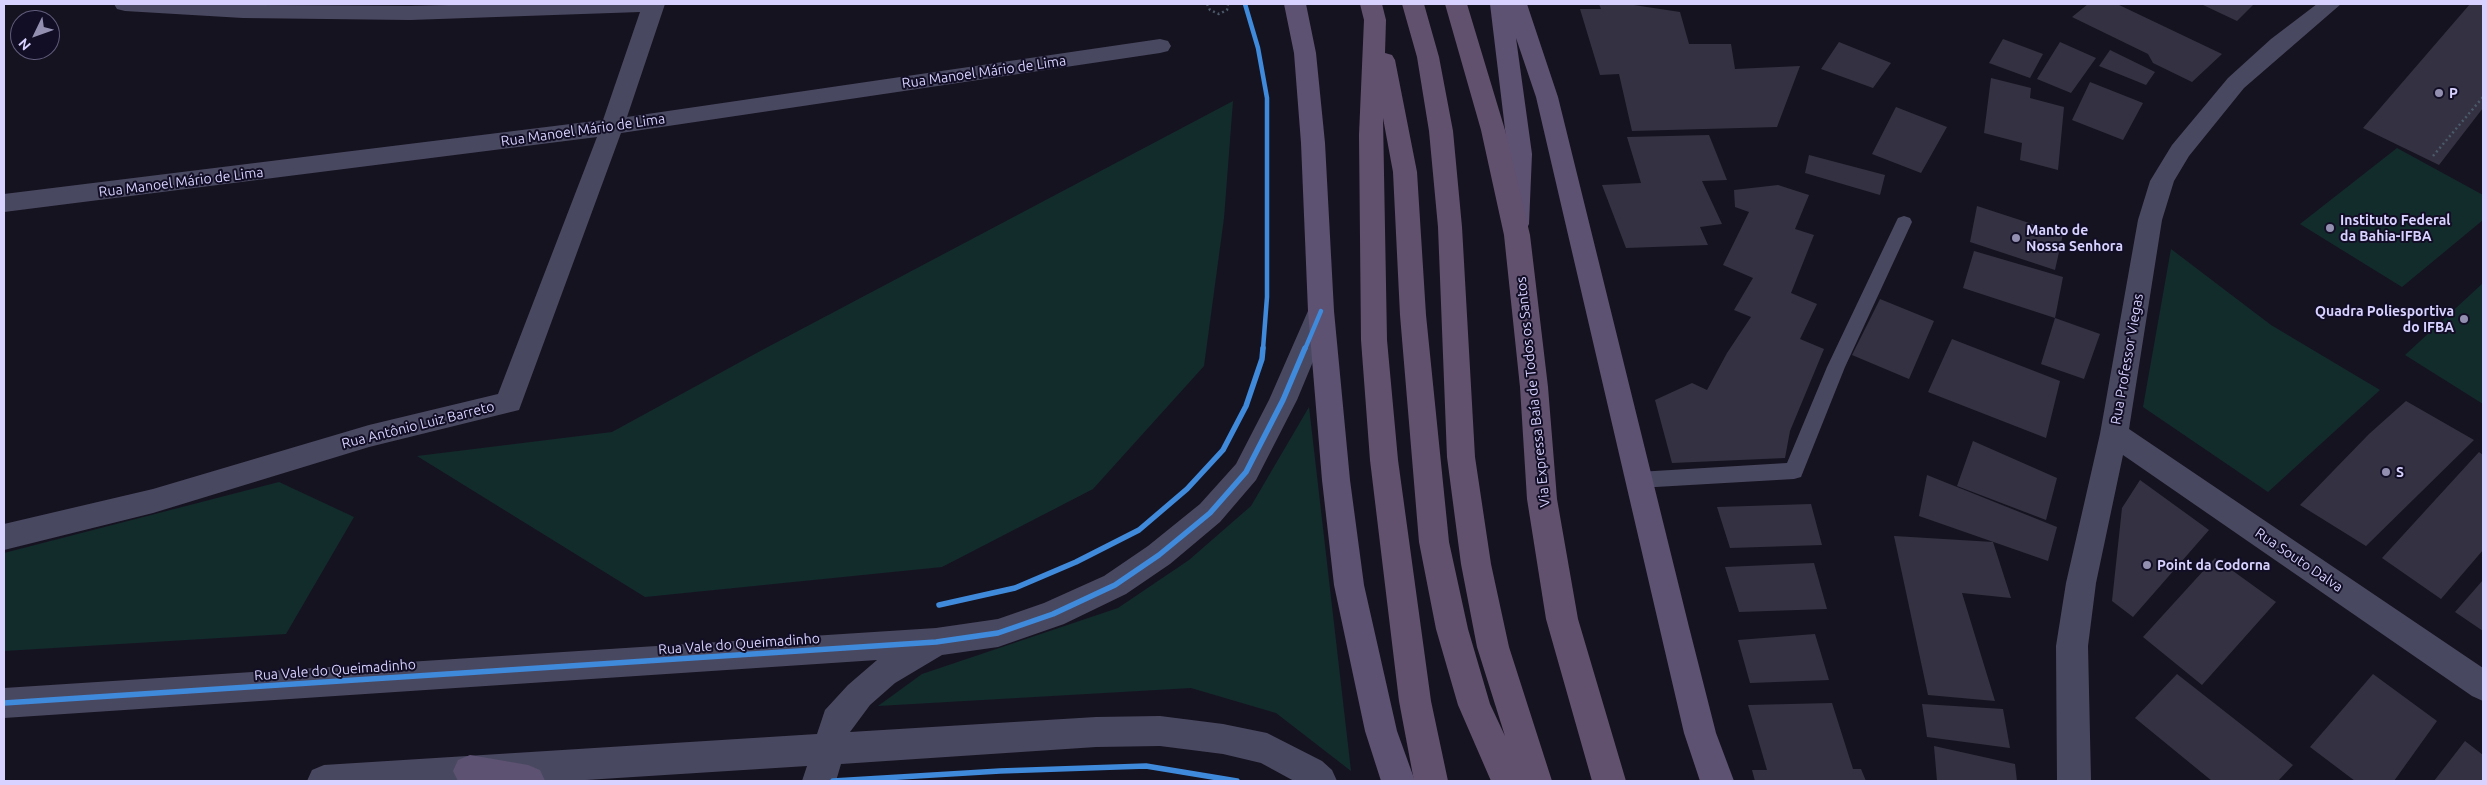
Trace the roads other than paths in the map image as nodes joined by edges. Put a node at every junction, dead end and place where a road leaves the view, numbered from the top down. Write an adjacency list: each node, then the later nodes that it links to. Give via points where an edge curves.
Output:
1 (125, 4): 2 (street, via 243,11 410,13)
2 (654, 4): 11 (street, Rua Antônio Luiz Barreto)
3 (1295, 4): 15 (main road, via 1305,53 1313,143)
4 (1413, 4): 30 (highway, via 1428,57 1441,132 1450,227 1461,457 1476,564 1493,647)
5 (1456, 4): 14 (highway, Via Expressa Baía de Todos os Santos, via 1493,130)
6 (1501, 4): 14 (main road, via 1520,154)
7 (1516, 4): 17 (main road, via 1547,97)
8 (2330, 4): 16 (street, Rua Professor Viegas, via 2279,44 2236,84 2180,151 2162,181 2150,220)
9 (1373, 12): 28 (highway, via 1374,340 1384,460 1413,692); 29 (highway, via 1405,172 1413,314 1434,542 1452,629 1474,705)
10 (1160, 46): 11 (street, Rua Manoel Mário de Lima)
11 (612, 127): 12 (street, Rua Manoel Mário de Lima); 18 (street, Rua Antônio Luiz Barreto, via 509,402 369,436 153,500)
12 (4, 203)
13 (1904, 222): 17 (lane, via 1836,366 1794,471)
14 (1517, 235): 31 (highway, Via Expressa Baía de Todos os Santos, via 1534,387 1542,499 1562,619)
15 (1321, 311): 19 (street, Rua Vale do Queimadinho, via 1283,400 1246,472 1210,513 1159,555 1115,585 1053,614 998,633); 27 (main road, via 1349,585 1381,731)
16 (2114, 434): 20 (street, Rua Souto Dalva); 33 (street, Rua Professor Viegas, via 2081,583 2072,646)
17 (1638, 480): 32 (main road, via 1698,725)
18 (4, 537)
19 (936, 642): 21 (street, Rua Vale do Queimadinho); 22 (street, via 884,673 858,695 837,721)
20 (2483, 686)
21 (4, 704)
22 (823, 766): 23 (street); 26 (street, via 1096,732 1160,731 1223,739 1267,749 1310,772)
23 (470, 771): 24 (street); 25 (main road)
24 (324, 781)
25 (528, 781)
26 (1320, 781)
27 (1398, 781)
28 (1431, 781)
29 (1508, 781)
30 (1535, 781)
31 (1609, 781)
32 (1717, 781)
33 (2074, 781)

